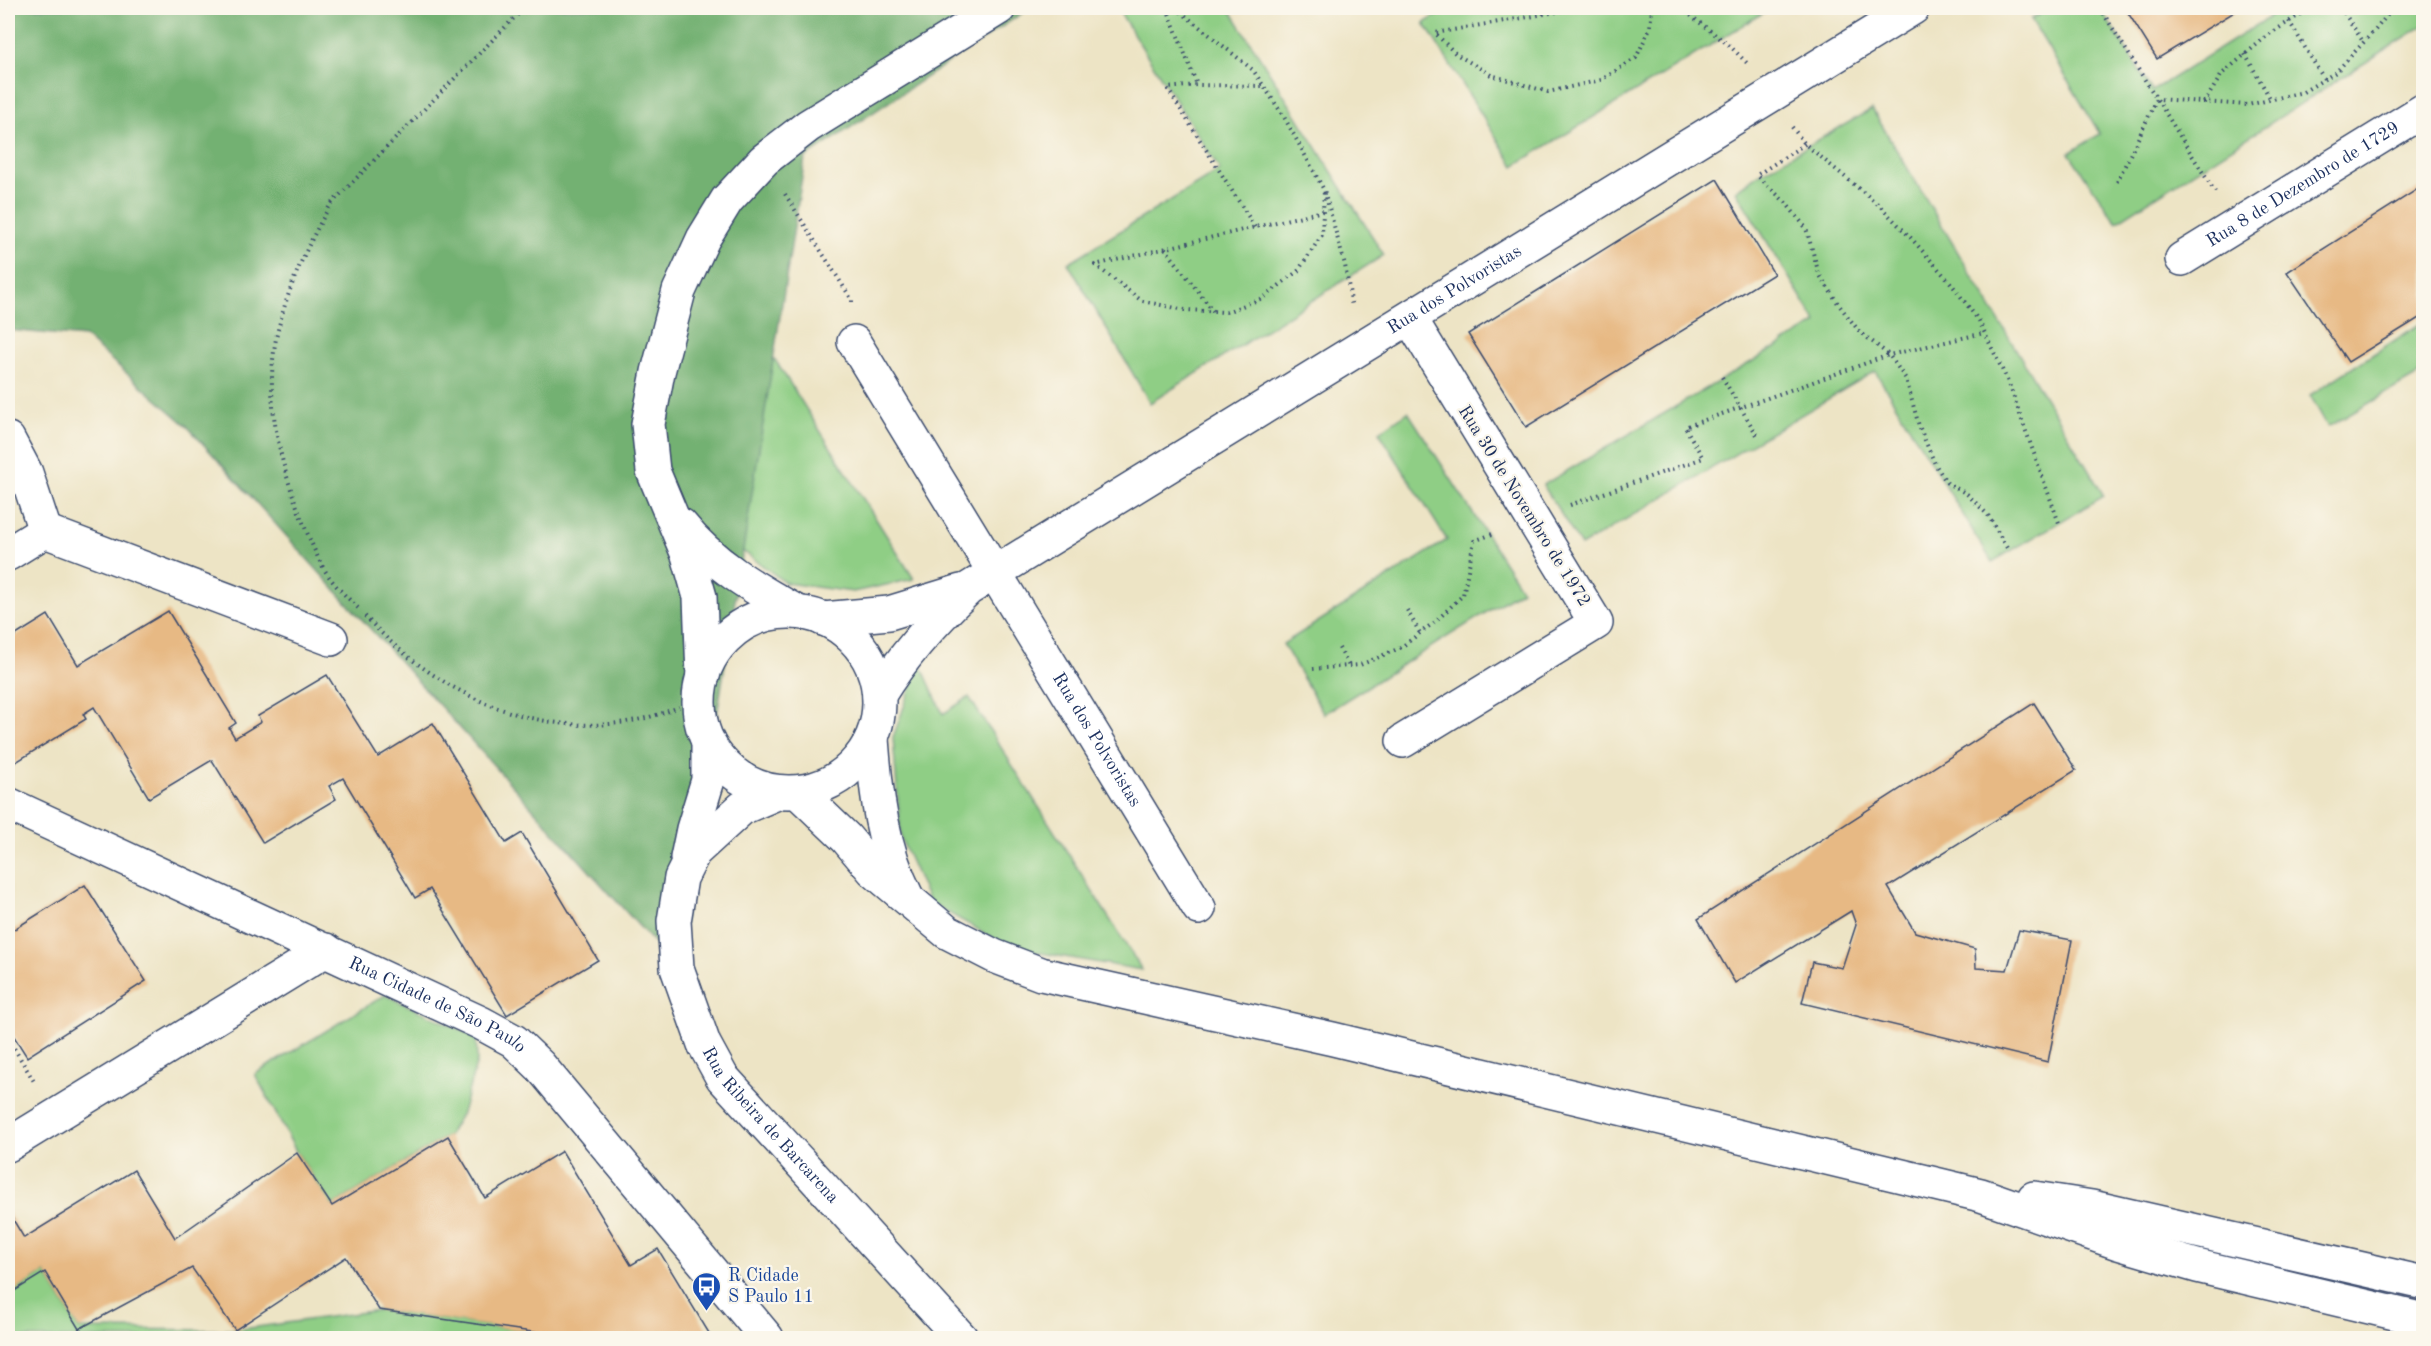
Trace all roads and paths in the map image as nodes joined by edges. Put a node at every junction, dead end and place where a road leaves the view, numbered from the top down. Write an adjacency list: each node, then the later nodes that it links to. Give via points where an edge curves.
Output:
1 (524, 8): 59 (path, via 331,204 310,240 289,289 277,336 272,396 278,449 295,503 330,578 407,658 449,685 529,719 569,725 613,724 645,718)
2 (999, 8): 27 (street, via 808,126)
3 (1167, 8): 19 (path)
4 (1176, 8): 20 (path, via 1253,70)
5 (1540, 8): 14 (path)
6 (1580, 8): 14 (path)
7 (1652, 8): 14 (path, via 1650,28 1636,58 1601,80 1548,92 1491,75 1456,54 1436,33)
8 (1681, 8): 21 (path, via 1750,66)
9 (1913, 8): 21 (street, Rua dos Polvoristas)
10 (2100, 8): 22 (path)
11 (2317, 8): 15 (path)
12 (2341, 8): 16 (path)
13 (2393, 8): 16 (path)
14 (1544, 14)
15 (2289, 21): 17 (path); 18 (path)
16 (2364, 42): 18 (path, via 2336,72)
17 (2245, 54): 23 (path); 24 (path, via 2222,74)
18 (2324, 79): 23 (path, via 2303,92)
19 (1197, 85): 20 (path); 32 (path, via 1167,88)
20 (1263, 86): 29 (path)
21 (1768, 97): 26 (path); 36 (street, Rua dos Polvoristas)
22 (2157, 99): 24 (path); 28 (path); 31 (path)
23 (2271, 100): 24 (path, via 2248,105)
24 (2204, 102)
25 (2424, 110): 31 (street, Rua 8 de Dezembro de 1729)
26 (1805, 144): 37 (path, via 1880,205 1950,282); 40 (path, via 1757,175 1806,228 1819,274 1839,305 1859,331)
27 (764, 160): 38 (path, via 852,300); 45 (street, via 721,210 703,238 679,291 648,424 653,471)
28 (2117, 182)
29 (1324, 190): 30 (path); 39 (path, via 1345,266)
30 (1323, 211): 32 (path); 35 (path, via 1322,235 1298,270 1263,298 1226,312)
31 (2236, 226): 34 (street, Rua 8 de Dezembro de 1729)
32 (1255, 227): 33 (path)
33 (1165, 248): 35 (path); 35 (path, via 1095,265 1142,301)
34 (2182, 259)
35 (1213, 312)
36 (1410, 318): 39 (street, Rua dos Polvoristas); 46 (street, Rua 30 de Novembro de 1972)
37 (1984, 333): 40 (path); 47 (path, via 2010,384)
38 (854, 342): 51 (street, Rua dos Polvoristas)
39 (1359, 350): 51 (street, Rua dos Polvoristas)
40 (1889, 355): 42 (path); 49 (path, via 1906,380 1935,464 1947,483 1967,494 1988,515)
41 (1722, 377): 42 (path)
42 (1740, 406): 43 (path); 46 (path, via 1685,427 1703,458)
43 (1757, 435)
44 (8, 439): 48 (street, via 26,473)
45 (666, 504): 53 (street, via 700,548 752,587); 59 (street, via 688,555 700,597)
46 (1531, 519): 54 (path, via 1474,541 1463,595); 62 (street, Rua 30 de Novembro de 1972, via 1596,622)
47 (2059, 524)
48 (45, 531): 50 (street); 55 (street)
49 (2007, 548)
50 (8, 554)
51 (981, 581): 53 (street, Rua dos Polvoristas, via 889,613); 60 (street, Rua dos Polvoristas, via 923,634); 68 (street, Rua dos Polvoristas)
52 (1407, 610): 54 (path)
53 (810, 615): 59 (street, via 766,615 738,627 716,649); 60 (street, via 844,631 862,649 874,670)
54 (1420, 633): 57 (path, via 1400,648)
55 (331, 639)
56 (1339, 648): 57 (path)
57 (1349, 666): 58 (path)
58 (1313, 669)
59 (701, 687): 63 (street, via 701,721)
60 (879, 695): 61 (street, via 879,718)
61 (872, 739): 64 (street, via 860,760 842,776 821,787); 67 (street, via 884,829)
62 (1403, 741)
63 (708, 742): 64 (street, via 737,776 757,787); 66 (street, Rua Ribeira de Barcarena, via 708,780)
64 (788, 792): 66 (street, Rua Ribeira de Barcarena, via 742,808 693,852); 67 (street, via 846,838 873,870)
65 (8, 804): 69 (street, Rua Cidade de São Paulo)
66 (685, 869): 77 (street, Rua Ribeira de Barcarena, via 674,921 677,968 704,1044 722,1077)
67 (911, 904): 73 (street, via 947,932 1041,974 1333,1039)
68 (1199, 908)
69 (326, 950): 71 (street); 76 (street, Rua Cidade de São Paulo, via 514,1041 540,1066)
70 (8, 1038): 71 (path)
71 (56, 1116): 72 (street)
72 (8, 1145)
73 (1981, 1195): 74 (street, via 2092,1207); 75 (street, via 2197,1266)
74 (2424, 1283)
75 (2424, 1320)
76 (767, 1338)
77 (961, 1338)

